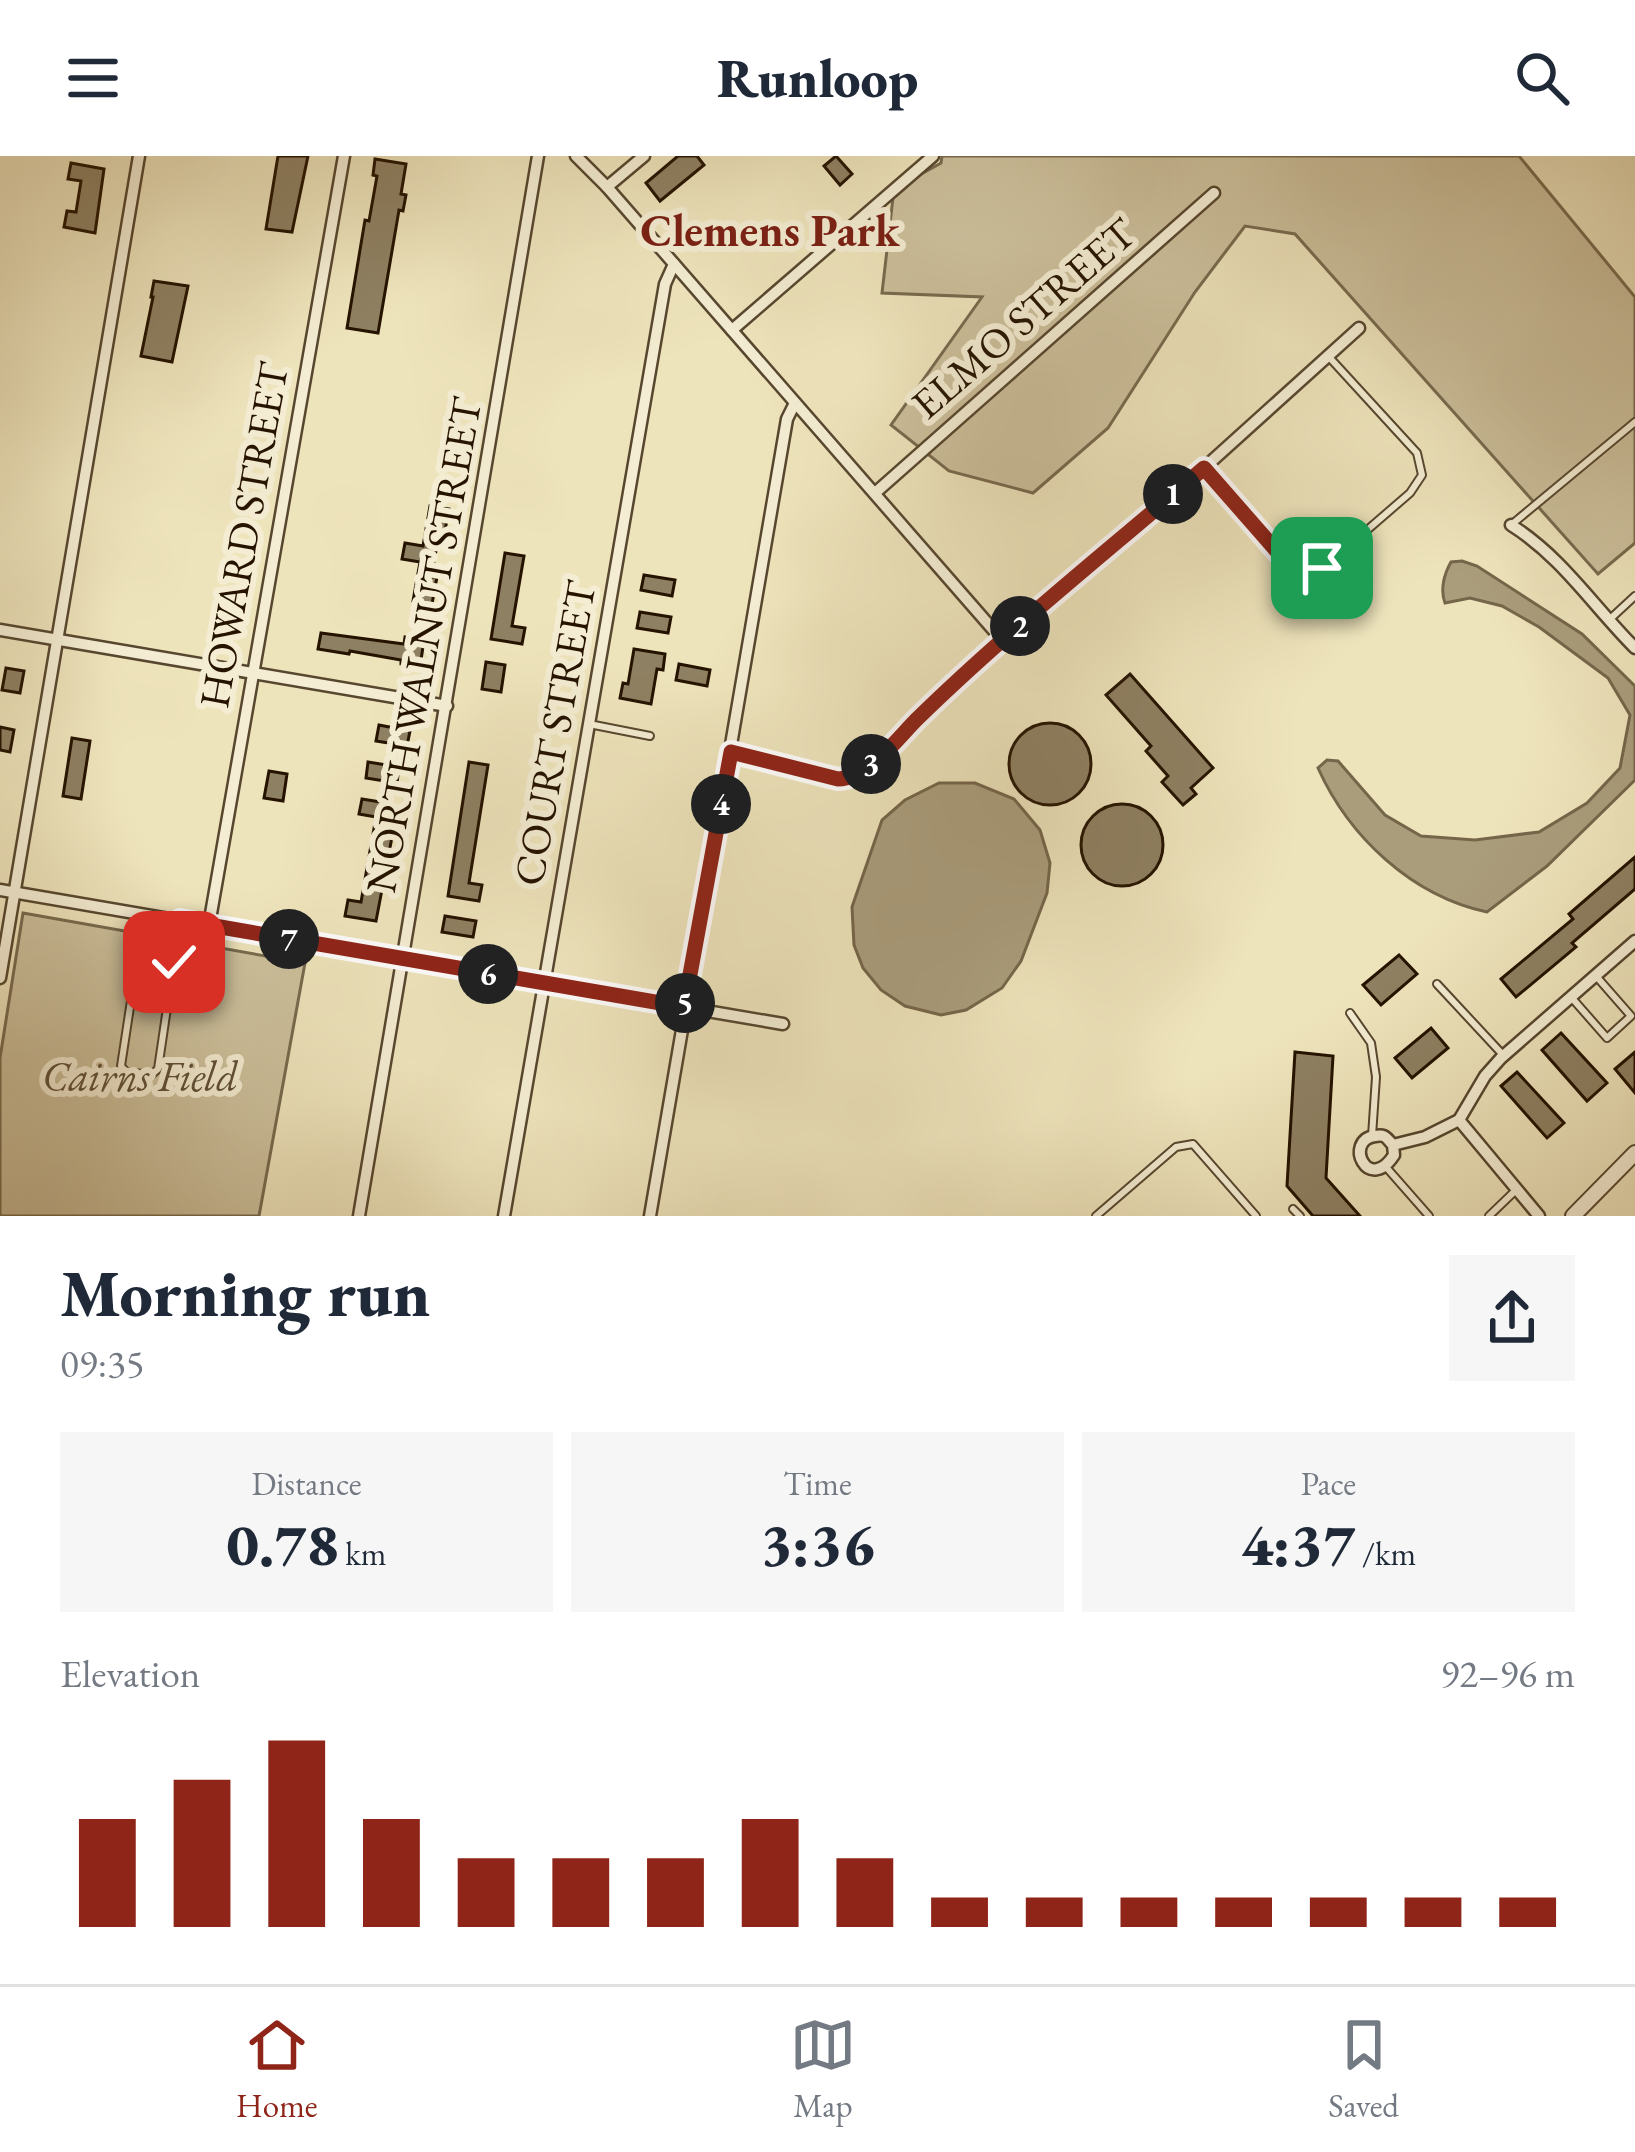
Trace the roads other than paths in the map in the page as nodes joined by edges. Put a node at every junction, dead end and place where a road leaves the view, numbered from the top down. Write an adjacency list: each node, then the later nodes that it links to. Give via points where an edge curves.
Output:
1 (139, 156): 21 (street)
2 (344, 156): 24 (street, HOWARD STREET)
3 (538, 156): 25 (street, NORTH WALNUT STREET)
4 (577, 156): 7 (street)
5 (644, 156): 7 (street)
6 (933, 156): 11 (street)
7 (607, 187): 9 (street)
8 (1214, 193): 16 (street, ELMO STREET)
9 (674, 264): 11 (street); 26 (street, COURT STREET)
10 (1359, 328): 12 (street)
11 (732, 330): 13 (street)
12 (1327, 355): 15 (street); 15 (lane, via 1417,453 1422,475 1410,493 1322,568 1300,569)
13 (795, 404): 16 (street); 28 (street)
14 (1635, 422): 17 (lane)
15 (1204, 468): 22 (street)
16 (874, 493): 22 (street)
17 (1511, 525): 19 (street, via 1563,566)
18 (1635, 596): 19 (lane)
19 (1609, 620): 23 (street)
20 (0, 630): 21 (street)
21 (57, 640): 24 (street); 30 (street)
22 (1003, 641): 28 (street, via 853,777)
23 (1635, 649)
24 (252, 674): 25 (street); 32 (street, HOWARD STREET)
25 (447, 706): 34 (street, NORTH WALNUT STREET)
26 (590, 724): 27 (lane); 38 (street, COURT STREET)
27 (650, 736)
28 (731, 752): 41 (street)
29 (0, 890): 30 (street)
30 (15, 893): 31 (street); 37 (street)
31 (180, 920): 32 (street); 35 (lane)
32 (209, 926): 34 (street)
33 (1635, 941): 36 (street)
34 (402, 959): 38 (street); 51 (street, NORTH WALNUT STREET)
35 (174, 962): 35 (lane, via 158,1069 126,1072 138,955)
36 (1596, 976): 40 (street); 40 (lane, via 1631,1016 1607,1038)
37 (0, 978)
38 (543, 983): 41 (street); 52 (street, COURT STREET)
39 (1437, 984): 44 (lane)
40 (1571, 997): 44 (street)
41 (684, 1007): 43 (street); 53 (street)
42 (1350, 1013): 46 (lane, via 1371,1043)
43 (783, 1024)
44 (1504, 1056): 45 (street)
45 (1459, 1120): 47 (street); 50 (street)
46 (1372, 1136): 47 (street); 49 (street, via 1361,1144 1362,1162)
47 (1393, 1145): 49 (street)
48 (1635, 1153): 59 (street)
49 (1387, 1167): 56 (lane)
50 (1516, 1190): 57 (lane); 58 (street)
51 (359, 1216)
52 (504, 1216)
53 (650, 1216)
54 (1096, 1216): 55 (lane, via 1176,1147 1193,1144)
55 (1256, 1216)
56 (1429, 1216)
57 (1489, 1216)
58 (1538, 1216)
59 (1573, 1216)

